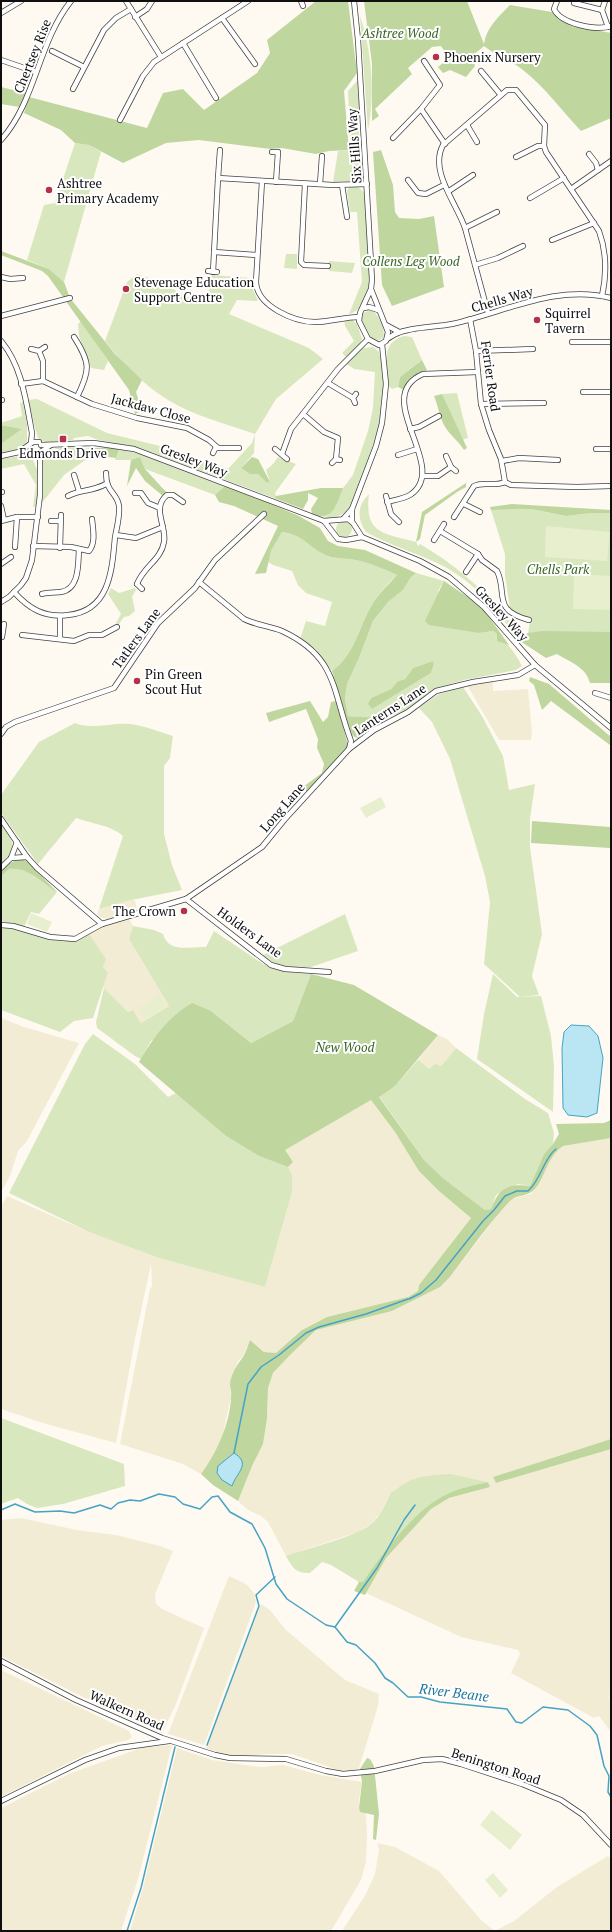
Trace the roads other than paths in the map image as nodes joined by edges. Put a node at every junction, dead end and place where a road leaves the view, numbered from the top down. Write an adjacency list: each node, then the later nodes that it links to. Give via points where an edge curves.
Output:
1 (21, 1): 13 (street)
2 (71, 1): 25 (street, Chertsey Rise, via 54,28)
3 (126, 1): 11 (street)
4 (152, 1): 14 (street, via 147,9)
5 (248, 1): 9 (street)
6 (354, 1): 52 (street, Six Hills Way)
7 (557, 1): 16 (street, via 554,9 556,13 566,19 578,24)
8 (605, 1): 12 (street)
9 (241, 3): 15 (street)
10 (574, 3): 12 (street)
11 (131, 9): 14 (street); 23 (street, via 104,30)
12 (602, 10): 16 (street)
13 (1, 13)
14 (136, 17): 19 (street)
15 (222, 18): 17 (street); 22 (street)
16 (610, 27)
17 (183, 43): 19 (street); 28 (street)
18 (52, 51): 23 (street)
19 (161, 57): 30 (street, via 148,68)
20 (1, 60): 25 (street)
21 (424, 62): 29 (street, via 440,85)
22 (255, 64)
23 (84, 67): 26 (street)
24 (482, 71): 27 (street)
25 (36, 72): 33 (street, Chertsey Rise, via 21,110)
26 (74, 89)
27 (500, 94): 31 (street); 36 (street, via 506,90 516,90 545,125)
28 (216, 98)
29 (421, 109): 32 (street); 35 (street)
30 (120, 120)
31 (467, 125): 34 (street); 35 (street)
32 (393, 138)
33 (1, 140)
34 (477, 142)
35 (445, 144): 54 (street, via 439,153 438,166)
36 (544, 146): 41 (street, via 538,146); 46 (street, via 547,155)
37 (220, 150): 45 (street)
38 (272, 152): 49 (street, via 278,152)
39 (589, 154): 43 (street)
40 (322, 156): 51 (street)
41 (516, 157)
42 (611, 161): 43 (street)
43 (598, 170): 55 (street)
44 (474, 174): 56 (street)
45 (218, 178): 48 (street); 64 (street)
46 (564, 178): 55 (street); 57 (street)
47 (408, 180): 54 (street, via 418,193 426,194)
48 (262, 181): 49 (street); 65 (street)
49 (276, 182): 50 (street)
50 (305, 184): 51 (street); 68 (street, via 301,262 304,265)
51 (320, 184): 53 (street)
52 (367, 184): 53 (street); 74 (street, Six Hills Way)
53 (342, 185): 59 (street)
54 (444, 185): 56 (street)
55 (571, 189): 60 (street)
56 (449, 192): 61 (street)
57 (530, 198)
58 (497, 212): 61 (street)
59 (347, 217)
60 (594, 223): 62 (street); 66 (street)
61 (465, 228): 67 (street)
62 (552, 240)
63 (524, 246): 67 (street)
64 (214, 252): 65 (street); 69 (street)
65 (257, 255): 84 (street, via 256,286 259,295 267,304 307,321 321,322)
66 (608, 262): 76 (street)
67 (475, 265): 82 (street)
68 (328, 266)
69 (212, 271)
70 (1, 277): 72 (street)
71 (23, 278): 72 (street)
72 (17, 279): 73 (street)
73 (18, 285)
74 (371, 290): 80 (street, Six Hills Way); 81 (street, Six Hills Way)
75 (59, 294): 79 (street)
76 (602, 296): 78 (street, Chells Way); 82 (street, Chells Way, via 568,293)
77 (70, 298): 79 (street)
78 (611, 298)
79 (61, 301): 83 (street)
80 (364, 308): 81 (street); 84 (street)
81 (378, 310): 86 (street)
82 (488, 313): 85 (street, Chells Way)
83 (1, 316)
84 (358, 317): 89 (street)
85 (470, 319): 87 (street, Chells Way); 101 (street, Ferrier Road)
86 (386, 325): 87 (street); 90 (street)
87 (399, 332): 90 (street, Chells Way)
88 (74, 337): 95 (street)
89 (368, 339): 96 (street, via 374,344); 106 (street, via 346,360)
90 (387, 339): 96 (street)
91 (83, 340): 95 (street)
92 (1, 341): 107 (street, via 15,364)
93 (572, 342): 94 (street)
94 (611, 342)
95 (78, 343): 102 (street)
96 (382, 344): 155 (street, via 386,371 382,423)
97 (45, 348): 100 (street)
98 (31, 349): 100 (street)
99 (533, 349): 101 (street)
100 (39, 351): 105 (street, via 43,361)
101 (476, 351): 104 (street, Ferrier Road)
102 (88, 372): 103 (street); 110 (street)
103 (94, 372)
104 (478, 372): 113 (street, Ferrier Road); 116 (street, via 432,373 419,376 409,387 405,400)
105 (43, 381): 107 (street); 110 (street, Jackdaw Close)
106 (328, 383): 112 (street, via 355,396); 114 (street)
107 (21, 384): 117 (street)
108 (583, 392): 109 (street)
109 (611, 392)
110 (77, 397): 120 (street, Jackdaw Close, via 137,418 187,428 209,440)
111 (544, 403): 113 (street)
112 (355, 404)
113 (481, 404): 136 (street, Ferrier Road)
114 (303, 414): 129 (street, via 291,429); 135 (street, via 324,432 338,438)
115 (439, 416): 116 (street)
116 (410, 429): 123 (street)
117 (32, 433): 118 (street); 119 (street)
118 (30, 444): 119 (street, Gresley Way); 126 (street, Gresley Way); 128 (street)
119 (41, 447): 128 (street, Gresley Way); 137 (street); 168 (street, Gresley Way, via 94,443 134,449)
120 (216, 447): 121 (street); 127 (street)
121 (239, 448)
122 (275, 449): 129 (street)
123 (417, 449): 130 (street); 142 (street)
124 (596, 449): 125 (street)
125 (611, 449)
126 (19, 452): 128 (street, Gresley Way); 131 (street, Gresley Way)
127 (213, 453)
128 (31, 454): 137 (street)
129 (282, 454): 133 (street)
130 (398, 455)
131 (1, 456)
132 (446, 456): 138 (street)
133 (287, 460)
134 (558, 460): 136 (street, via 519,458)
135 (336, 461)
136 (502, 461): 143 (street, Ferrier Road)
137 (39, 464): 160 (street, via 41,480)
138 (452, 467): 139 (street); 142 (street, via 438,476)
139 (456, 470)
140 (106, 473): 144 (street)
141 (74, 474): 146 (street)
142 (423, 476): 151 (street, via 419,486 410,494)
143 (505, 482): 145 (street, via 511,485); 152 (street, via 474,486)
144 (106, 484): 146 (street, via 95,490); 176 (street, via 119,505)
145 (611, 486)
146 (79, 491): 148 (street)
147 (135, 493): 154 (street, via 141,493 150,504)
148 (68, 496)
149 (386, 496): 151 (street)
150 (183, 502): 154 (street, via 172,494 167,495)
151 (387, 502): 170 (street, via 391,514)
152 (464, 504): 156 (street); 161 (street)
153 (1, 506): 164 (street)
154 (160, 508): 172 (street)
155 (352, 509): 162 (street); 169 (street)
156 (480, 512)
157 (264, 514): 188 (street, Tatlers Lane, via 215,560)
158 (61, 515): 167 (street)
159 (17, 517): 160 (street); 164 (street); 181 (street, via 18,539)
160 (38, 517): 180 (street)
161 (454, 517)
162 (344, 518): 165 (street, Gresley Way); 169 (street)
163 (92, 519): 183 (street, via 94,532 91,548 88,551)
164 (2, 520)
165 (337, 520): 168 (street, Gresley Way); 174 (street)
166 (51, 521): 167 (street)
167 (60, 521): 182 (street)
168 (324, 521): 174 (street, Gresley Way)
169 (352, 521): 173 (street, Gresley Way)
170 (399, 522)
171 (444, 524): 175 (street)
172 (163, 527): 176 (street, via 136,538); 189 (street, via 165,539 162,548)
173 (355, 528): 177 (street, Gresley Way); 178 (street)
174 (333, 530): 178 (street, Gresley Way, via 336,537 341,540)
175 (440, 531): 179 (street); 184 (street)
176 (116, 535): 195 (street, via 111,574 102,595 84,611)
177 (362, 537): 178 (street, Gresley Way); 205 (street, Gresley Way, via 420,561 457,583 484,607)
178 (351, 538)
179 (434, 540)
180 (34, 546): 182 (street); 192 (street, via 26,578)
181 (15, 547)
182 (60, 548): 183 (street)
183 (79, 549): 193 (street, via 75,582 71,589 61,592 48,590)
184 (478, 554): 187 (street); 196 (street, via 498,573 504,604 516,615)
185 (10, 557): 186 (street, via 8,562)
186 (1, 564)
187 (466, 572)
188 (199, 582): 209 (street, Tatlers Lane, via 158,622 114,688 15,722 6,727); 210 (street, via 244,619 281,631 315,652 331,676 351,741)
189 (137, 584): 190 (street); 191 (street)
190 (132, 586)
191 (142, 590)
192 (14, 592): 194 (street); 195 (street, via 25,604 39,612)
193 (42, 594)
194 (1, 602)
195 (60, 616): 203 (street)
196 (529, 620)
197 (111, 622): 203 (street, via 114,628 104,634 89,635 76,641)
198 (4, 624): 199 (street)
199 (2, 630): 201 (street)
200 (22, 635): 202 (street)
201 (2, 637)
202 (38, 638): 203 (street); 204 (street)
203 (60, 639)
204 (38, 644)
205 (535, 665): 208 (street, Gresley Way); 210 (street, Lanterns Lane, via 518,675 436,691 408,712 374,730)
206 (595, 693): 207 (street)
207 (611, 698)
208 (611, 728)
209 (1, 734)
210 (349, 750): 216 (street, Long Lane, via 262,847)
211 (1, 819): 212 (street)
212 (17, 842): 213 (street); 214 (street)
213 (26, 857): 214 (street); 217 (street)
214 (11, 858): 215 (street)
215 (1, 868)
216 (186, 899): 217 (street, Long Lane); 219 (street, Holders Lane, via 271,965 285,969)
217 (102, 924): 218 (street, Long Lane, via 75,939 68,940 13,926)
218 (1, 926)
219 (330, 972)
220 (1, 1661): 221 (street, Walkern Road, via 76,1700)
221 (169, 1741): 222 (street, Walkern Road, via 136,1744 85,1760); 223 (street, Benington Road, via 230,1758 286,1759 343,1774 442,1759 493,1774 561,1800 583,1815)
222 (1, 1801)
223 (611, 1846)

